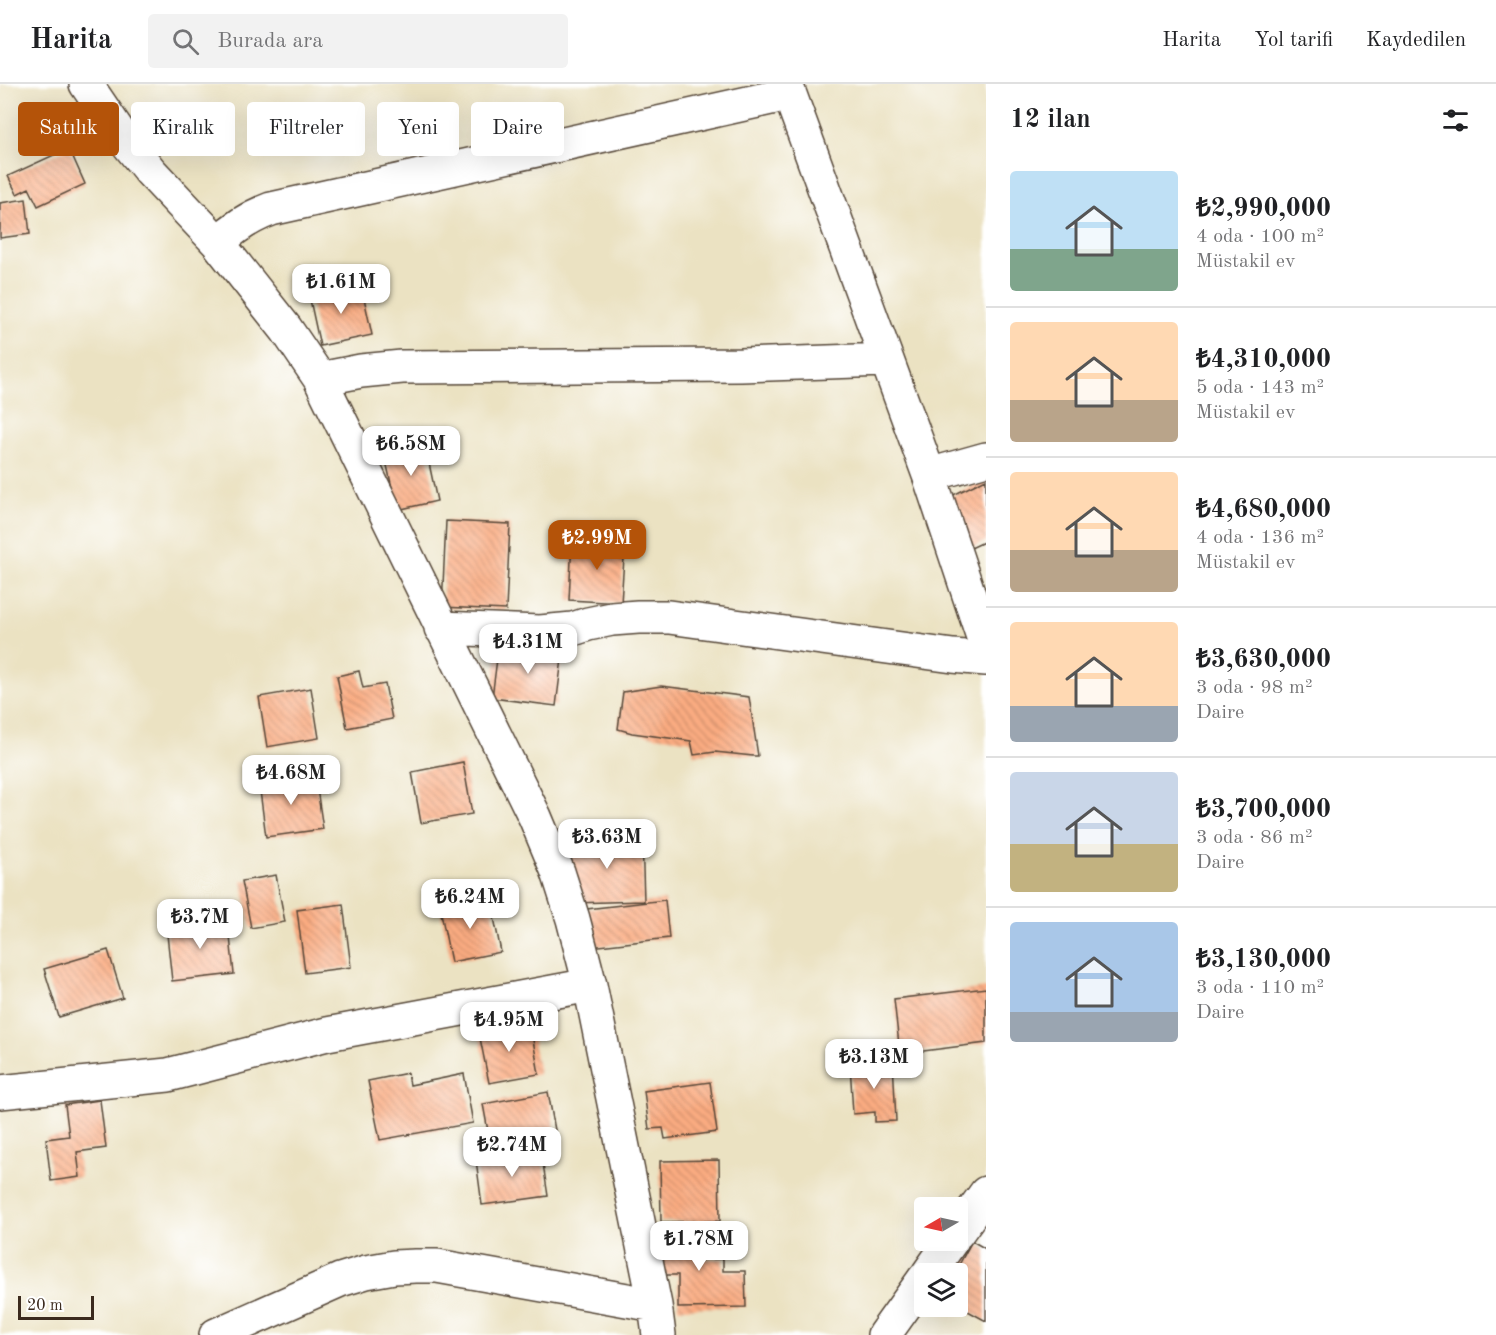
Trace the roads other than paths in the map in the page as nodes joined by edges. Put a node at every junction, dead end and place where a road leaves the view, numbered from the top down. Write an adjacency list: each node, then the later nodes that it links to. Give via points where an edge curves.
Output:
1 (86, 84): 3 (street, via 135,153)
2 (788, 89): 3 (street, via 271,209 243,221); 4 (street)
3 (218, 243): 5 (street)
4 (886, 360): 5 (street, via 402,367); 7 (street)
5 (320, 379): 8 (street)
6 (986, 459): 7 (street)
7 (929, 474): 9 (street)
8 (441, 628): 10 (street, via 540,632 612,619 669,617); 11 (street, via 535,817 558,872)
9 (986, 646)
10 (986, 659)
11 (590, 985): 12 (street, via 327,1034 168,1076); 16 (street)
12 (0, 1092)
13 (986, 1193): 14 (street)
14 (968, 1218)
15 (914, 1293): 18 (street)
16 (657, 1320): 17 (street, via 459,1270 416,1266 366,1272 340,1280)
17 (216, 1335)
18 (884, 1335)

